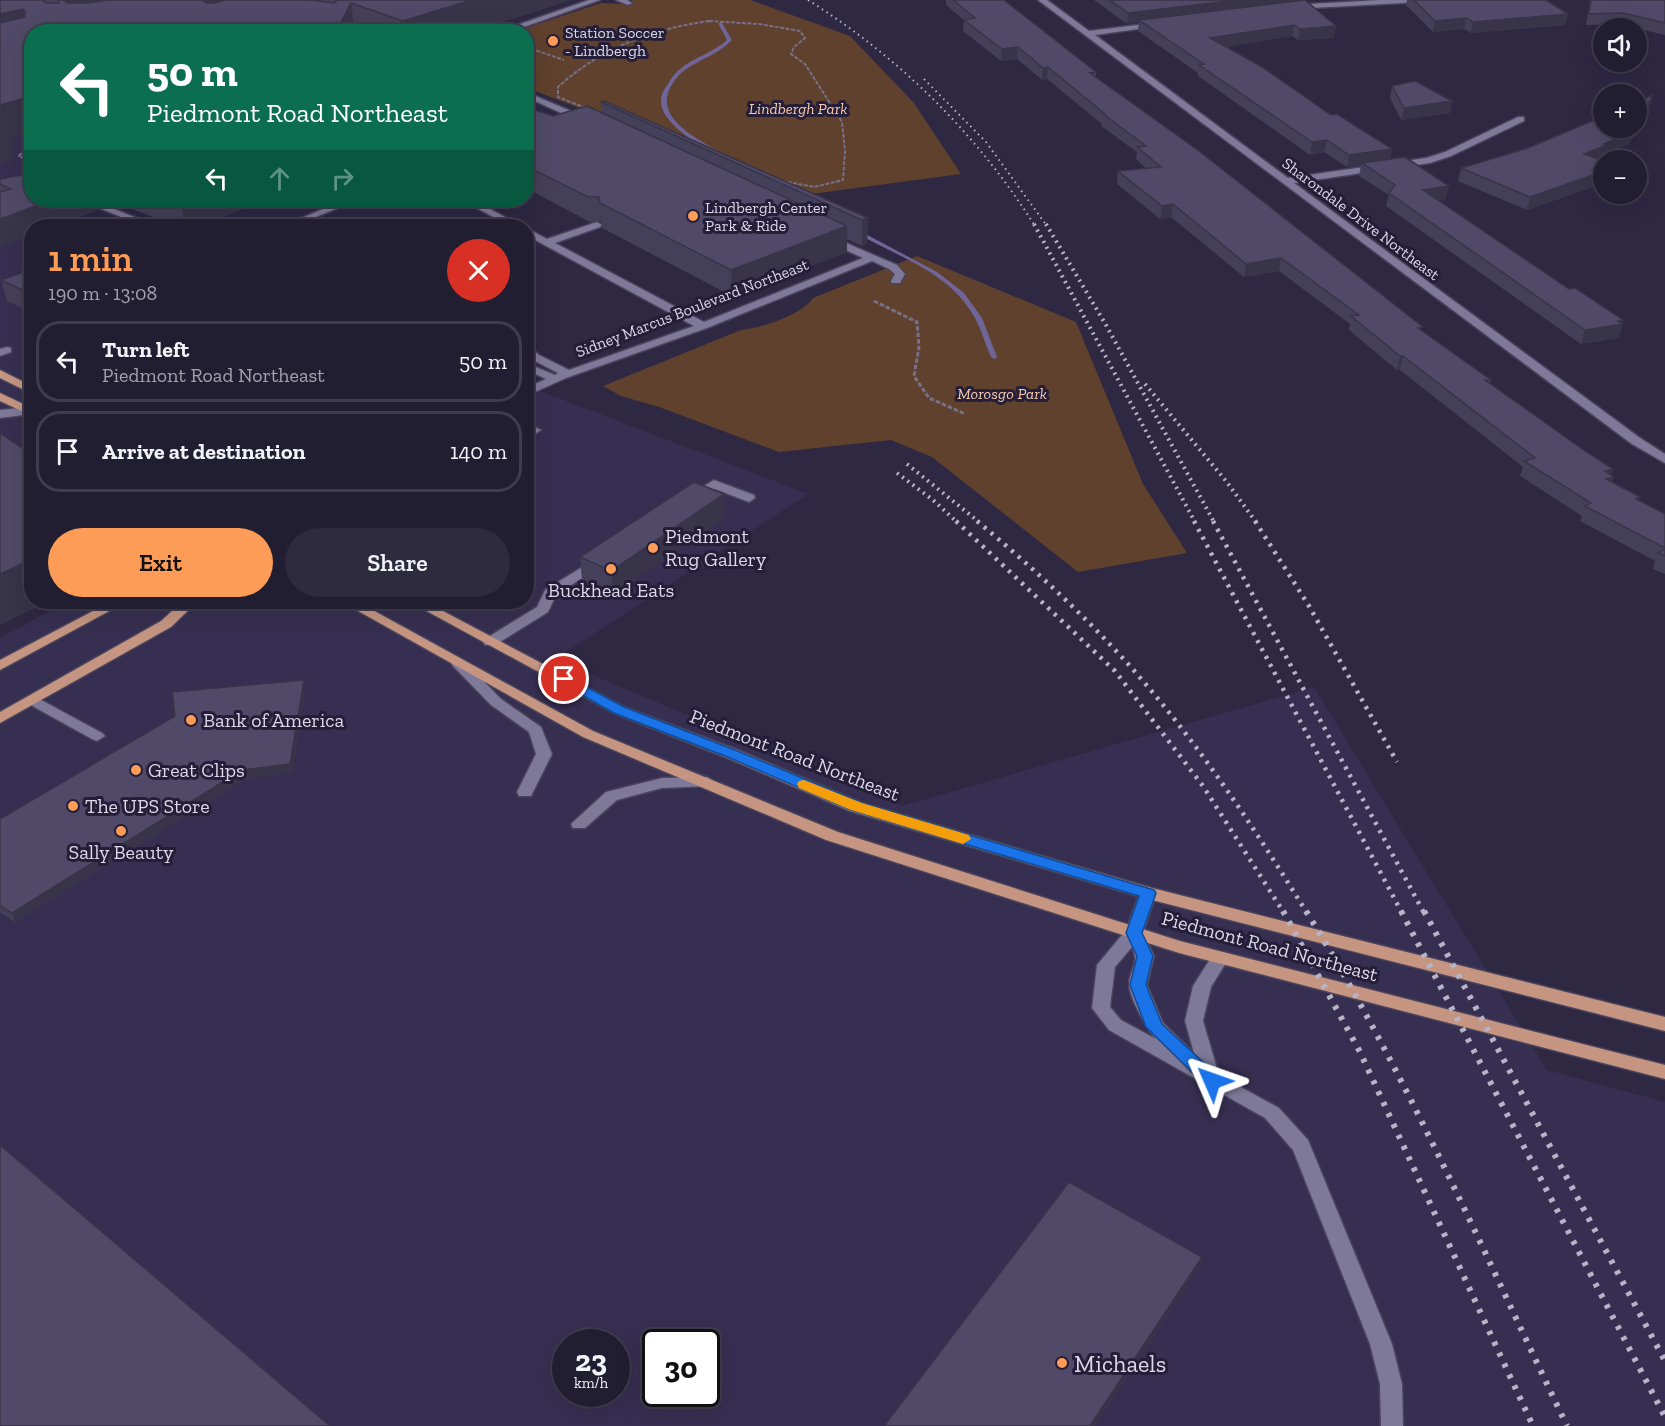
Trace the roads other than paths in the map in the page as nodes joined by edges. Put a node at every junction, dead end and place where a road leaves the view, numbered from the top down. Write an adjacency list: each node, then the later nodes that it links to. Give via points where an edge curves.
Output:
1 (596, 0): 6 (street)
2 (1042, 0): 7 (street, Sharondale Drive Northeast)
3 (1421, 0): 4 (street)
4 (1286, 8)
5 (1166, 23): 7 (street)
6 (525, 24)
7 (1088, 34): 11 (street, Sharondale Drive Northeast)
8 (534, 98): 10 (street)
9 (1521, 118): 11 (street, via 1426,161)
10 (589, 122)
11 (1285, 181): 36 (street, Sharondale Drive Northeast)
12 (102, 207): 15 (street)
13 (334, 207): 16 (street)
14 (480, 207): 17 (street)
15 (134, 219)
16 (304, 219)
17 (504, 219)
18 (597, 225): 21 (street)
19 (820, 234): 22 (street)
20 (534, 235): 21 (street)
21 (547, 242): 24 (street)
22 (871, 258): 23 (street, via 893,267 900,274); 24 (street, Sidney Marcus Boulevard Northeast)
23 (896, 281)
24 (703, 326): 28 (street, Sidney Marcus Boulevard Northeast)
25 (534, 356): 28 (street)
26 (534, 370): 29 (street)
27 (0, 373): 30 (main road)
28 (568, 374): 29 (street, Sidney Marcus Boulevard Northeast)
29 (555, 379): 31 (street, Sidney Marcus Boulevard Northeast)
30 (24, 386)
31 (534, 389)
32 (0, 396): 33 (main road)
33 (24, 409)
34 (24, 412): 35 (street)
35 (0, 414)
36 (1665, 459)
37 (749, 498): 38 (street, via 714,484)
38 (676, 510)
39 (608, 555): 44 (street, via 550,593 543,609)
40 (106, 609): 46 (main road)
41 (182, 609): 47 (main road, via 166,624)
42 (362, 609): 45 (main road, Piedmont Road Northeast)
43 (430, 609): 44 (main road, Piedmont Road Northeast)
44 (490, 642): 53 (main road, Piedmont Road Northeast, via 619,710 856,807)
45 (458, 663): 50 (main road, Piedmont Road Northeast, via 588,734); 51 (street, via 496,702 536,730 544,754)
46 (0, 666)
47 (32, 700): 48 (main road); 49 (street)
48 (0, 718)
49 (97, 736)
50 (707, 782): 52 (street, via 662,783 612,796); 54 (main road, Piedmont Road Northeast, via 832,836)
51 (525, 792)
52 (579, 824)
53 (1148, 893): 54 (street); 56 (main road, Piedmont Road Northeast)
54 (1134, 933): 55 (main road, Piedmont Road Northeast); 58 (street, via 1145,956 1138,985 1155,1027); 58 (street, via 1106,965 1101,1008 1115,1025)
55 (1220, 958): 57 (main road, Piedmont Road Northeast); 58 (street, via 1202,986 1194,1020)
56 (1665, 1024)
57 (1665, 1072)
58 (1212, 1081): 59 (street, via 1272,1113 1301,1146 1382,1344 1391,1384)
59 (1392, 1426)

